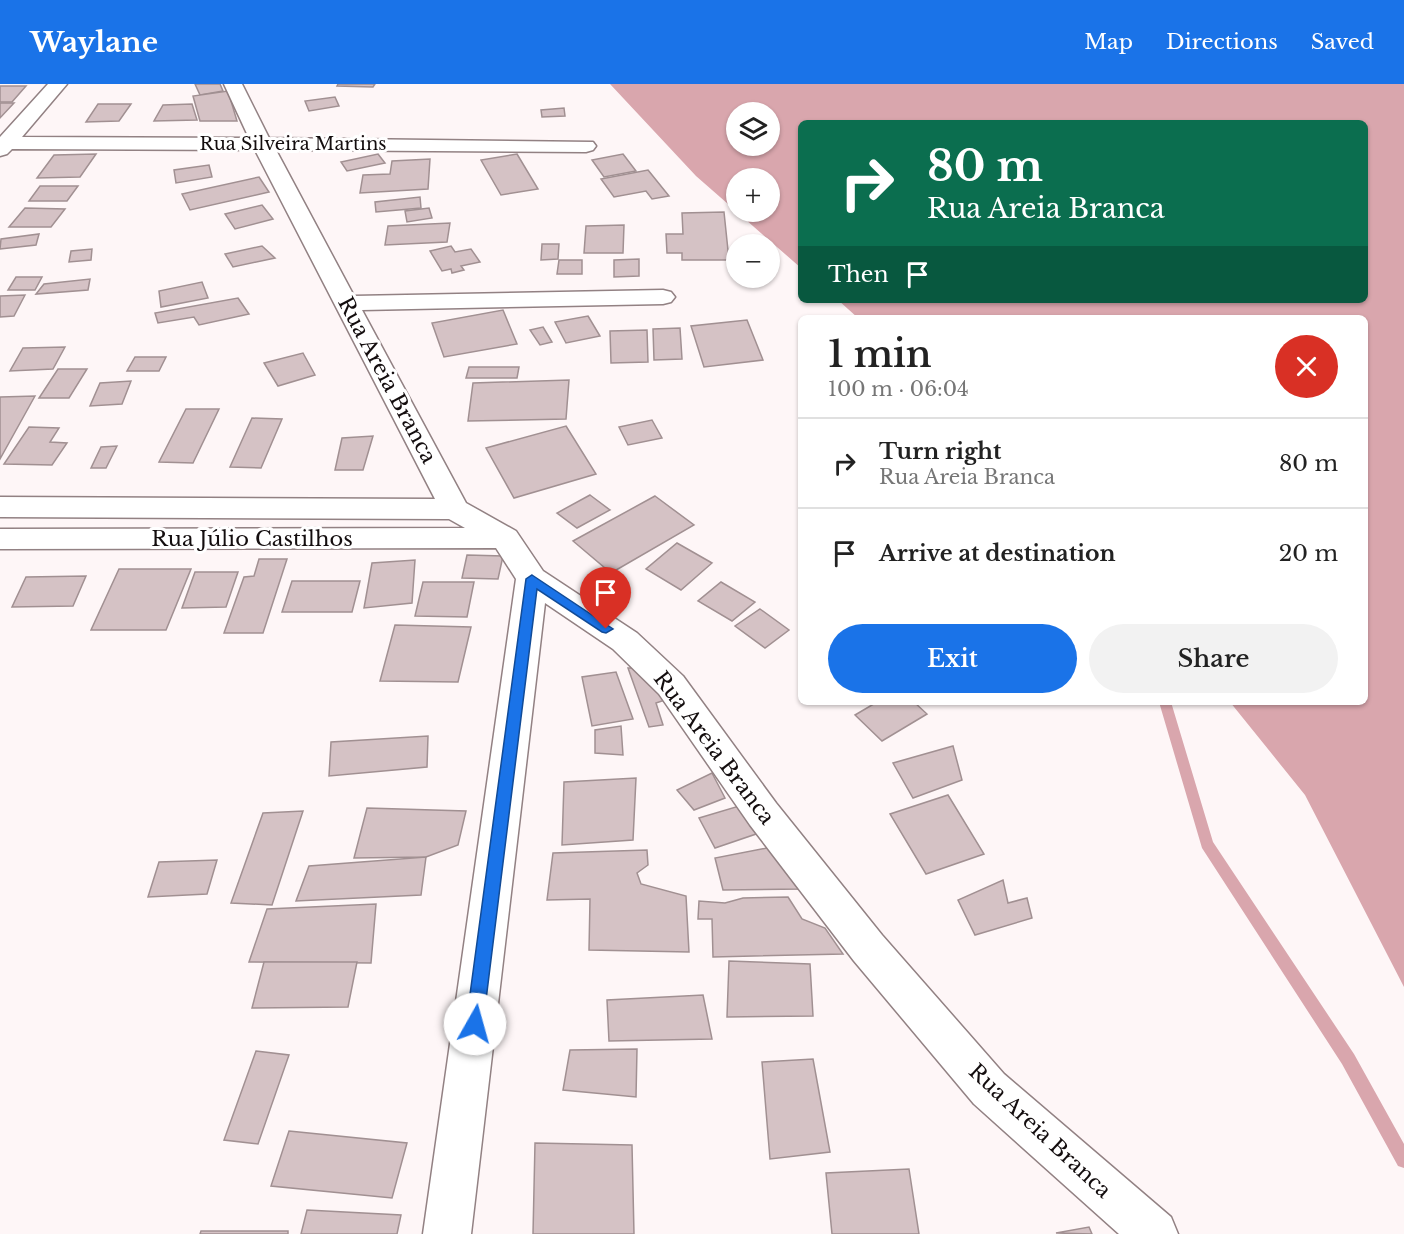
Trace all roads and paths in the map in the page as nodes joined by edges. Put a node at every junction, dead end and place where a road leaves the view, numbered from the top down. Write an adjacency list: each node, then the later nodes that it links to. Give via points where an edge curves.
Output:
1 (58, 84): 4 (street)
2 (233, 84): 3 (street, Rua Areia Branca)
3 (262, 144): 4 (street, Rua Silveira Martins); 5 (street, Rua Silveira Martins); 7 (street, Rua Areia Branca)
4 (2, 145)
5 (586, 146)
6 (663, 297): 7 (street)
7 (346, 303): 9 (street, Rua Areia Branca)
8 (0, 507): 9 (street, Rua Júlio Castilhos)
9 (455, 509): 10 (street, Rua Areia Branca)
10 (505, 538): 11 (street, Rua Júlio Castilhos); 12 (street, Rua Areia Branca)
11 (0, 539)
12 (532, 579): 13 (street); 14 (street, Rua Areia Branca, via 625,641 671,685 763,814 868,948 989,1089)
13 (447, 1234)
14 (1154, 1234)

